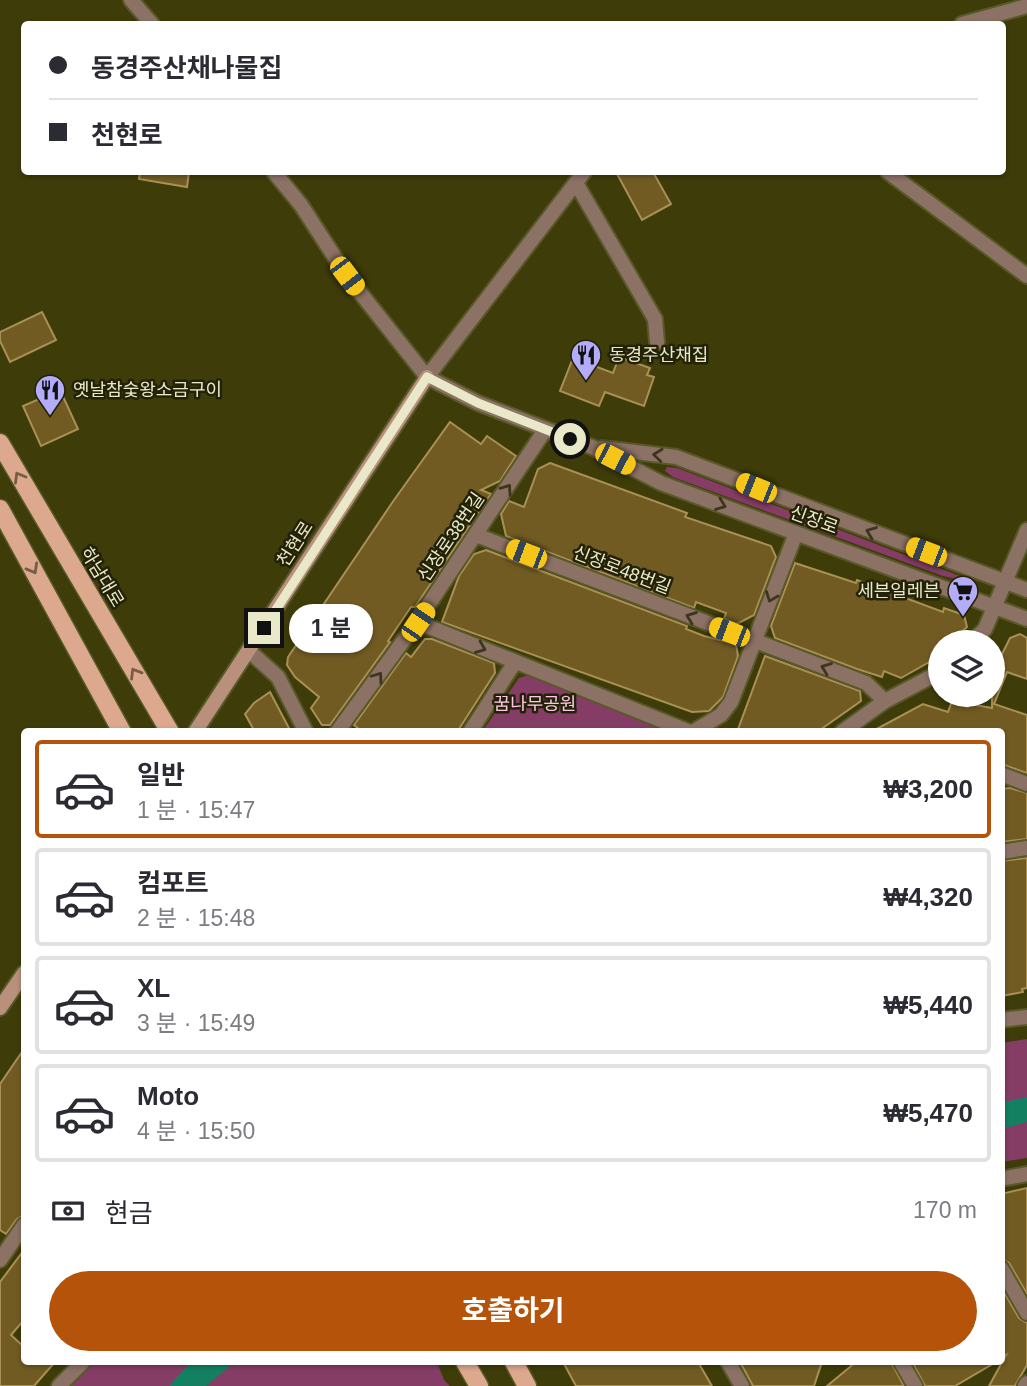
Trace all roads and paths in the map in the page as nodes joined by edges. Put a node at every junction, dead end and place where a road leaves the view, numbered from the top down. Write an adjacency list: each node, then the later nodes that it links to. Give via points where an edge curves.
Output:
1 (131, 0): 3 (street)
2 (1027, 6): 4 (street)
3 (149, 21)
4 (973, 21)
5 (276, 175): 10 (street, 신장로, via 347,276)
6 (892, 175): 8 (street)
7 (580, 177): 9 (street, via 655,319); 10 (street)
8 (1027, 276)
9 (657, 342)
10 (427, 377): 11 (street, 신장로); 25 (main road, 천현로)
11 (545, 430): 13 (street, 신장로); 17 (street, 신장로38번길, one-way to 11)
12 (0, 443): 30 (main road, 하남대로, one-way to 12)
13 (592, 447): 16 (street, 신장로, one-way to 16, via 661,483); 18 (street, 신장로, one-way to 13, via 676,457)
14 (0, 509): 29 (main road, one-way to 29)
15 (1027, 530): 18 (street)
16 (796, 533): 20 (street, 신장로); 24 (street, one-way to 24)
17 (476, 535): 22 (street, 신장로38번길); 24 (street, 신장로48번길, one-way to 17)
18 (1004, 582): 19 (street, 신장로); 20 (street)
19 (1027, 590)
20 (995, 607): 21 (street, 신장로); 23 (street)
21 (1027, 619)
22 (418, 622): 26 (street, one-way to 26); 33 (street, 신장로38번길, one-way to 22)
23 (984, 630)
24 (754, 641): 28 (street, 신장로48번길, one-way to 24, via 866,683); 36 (street, via 731,702 721,715)
25 (249, 651): 31 (main road, 천현로); 32 (street, via 278,677)
26 (515, 662): 34 (street); 35 (street)
27 (928, 678): 28 (street)
28 (885, 701): 37 (street)
29 (120, 728)
30 (168, 728)
31 (198, 728)
32 (304, 728)
33 (340, 728)
34 (473, 728)
35 (681, 728)
36 (698, 728)
37 (848, 728)
38 (1005, 776): 39 (street)
39 (1027, 784)
40 (1027, 848): 41 (street)
41 (1005, 851)
42 (21, 977): 43 (main road)
43 (0, 1008)
44 (1027, 1017): 45 (street)
45 (1005, 1020)
46 (1027, 1174): 47 (street)
47 (1005, 1178)
48 (21, 1229): 49 (street)
49 (0, 1260)
50 (1005, 1275): 51 (street)
51 (1027, 1313)
52 (80, 1365): 57 (street)
53 (467, 1365): 58 (main road)
54 (516, 1365): 59 (main road)
55 (730, 1365): 60 (street)
56 (903, 1365): 61 (street)
57 (59, 1386)
58 (479, 1386)
59 (527, 1386)
60 (741, 1386)
61 (915, 1386)

